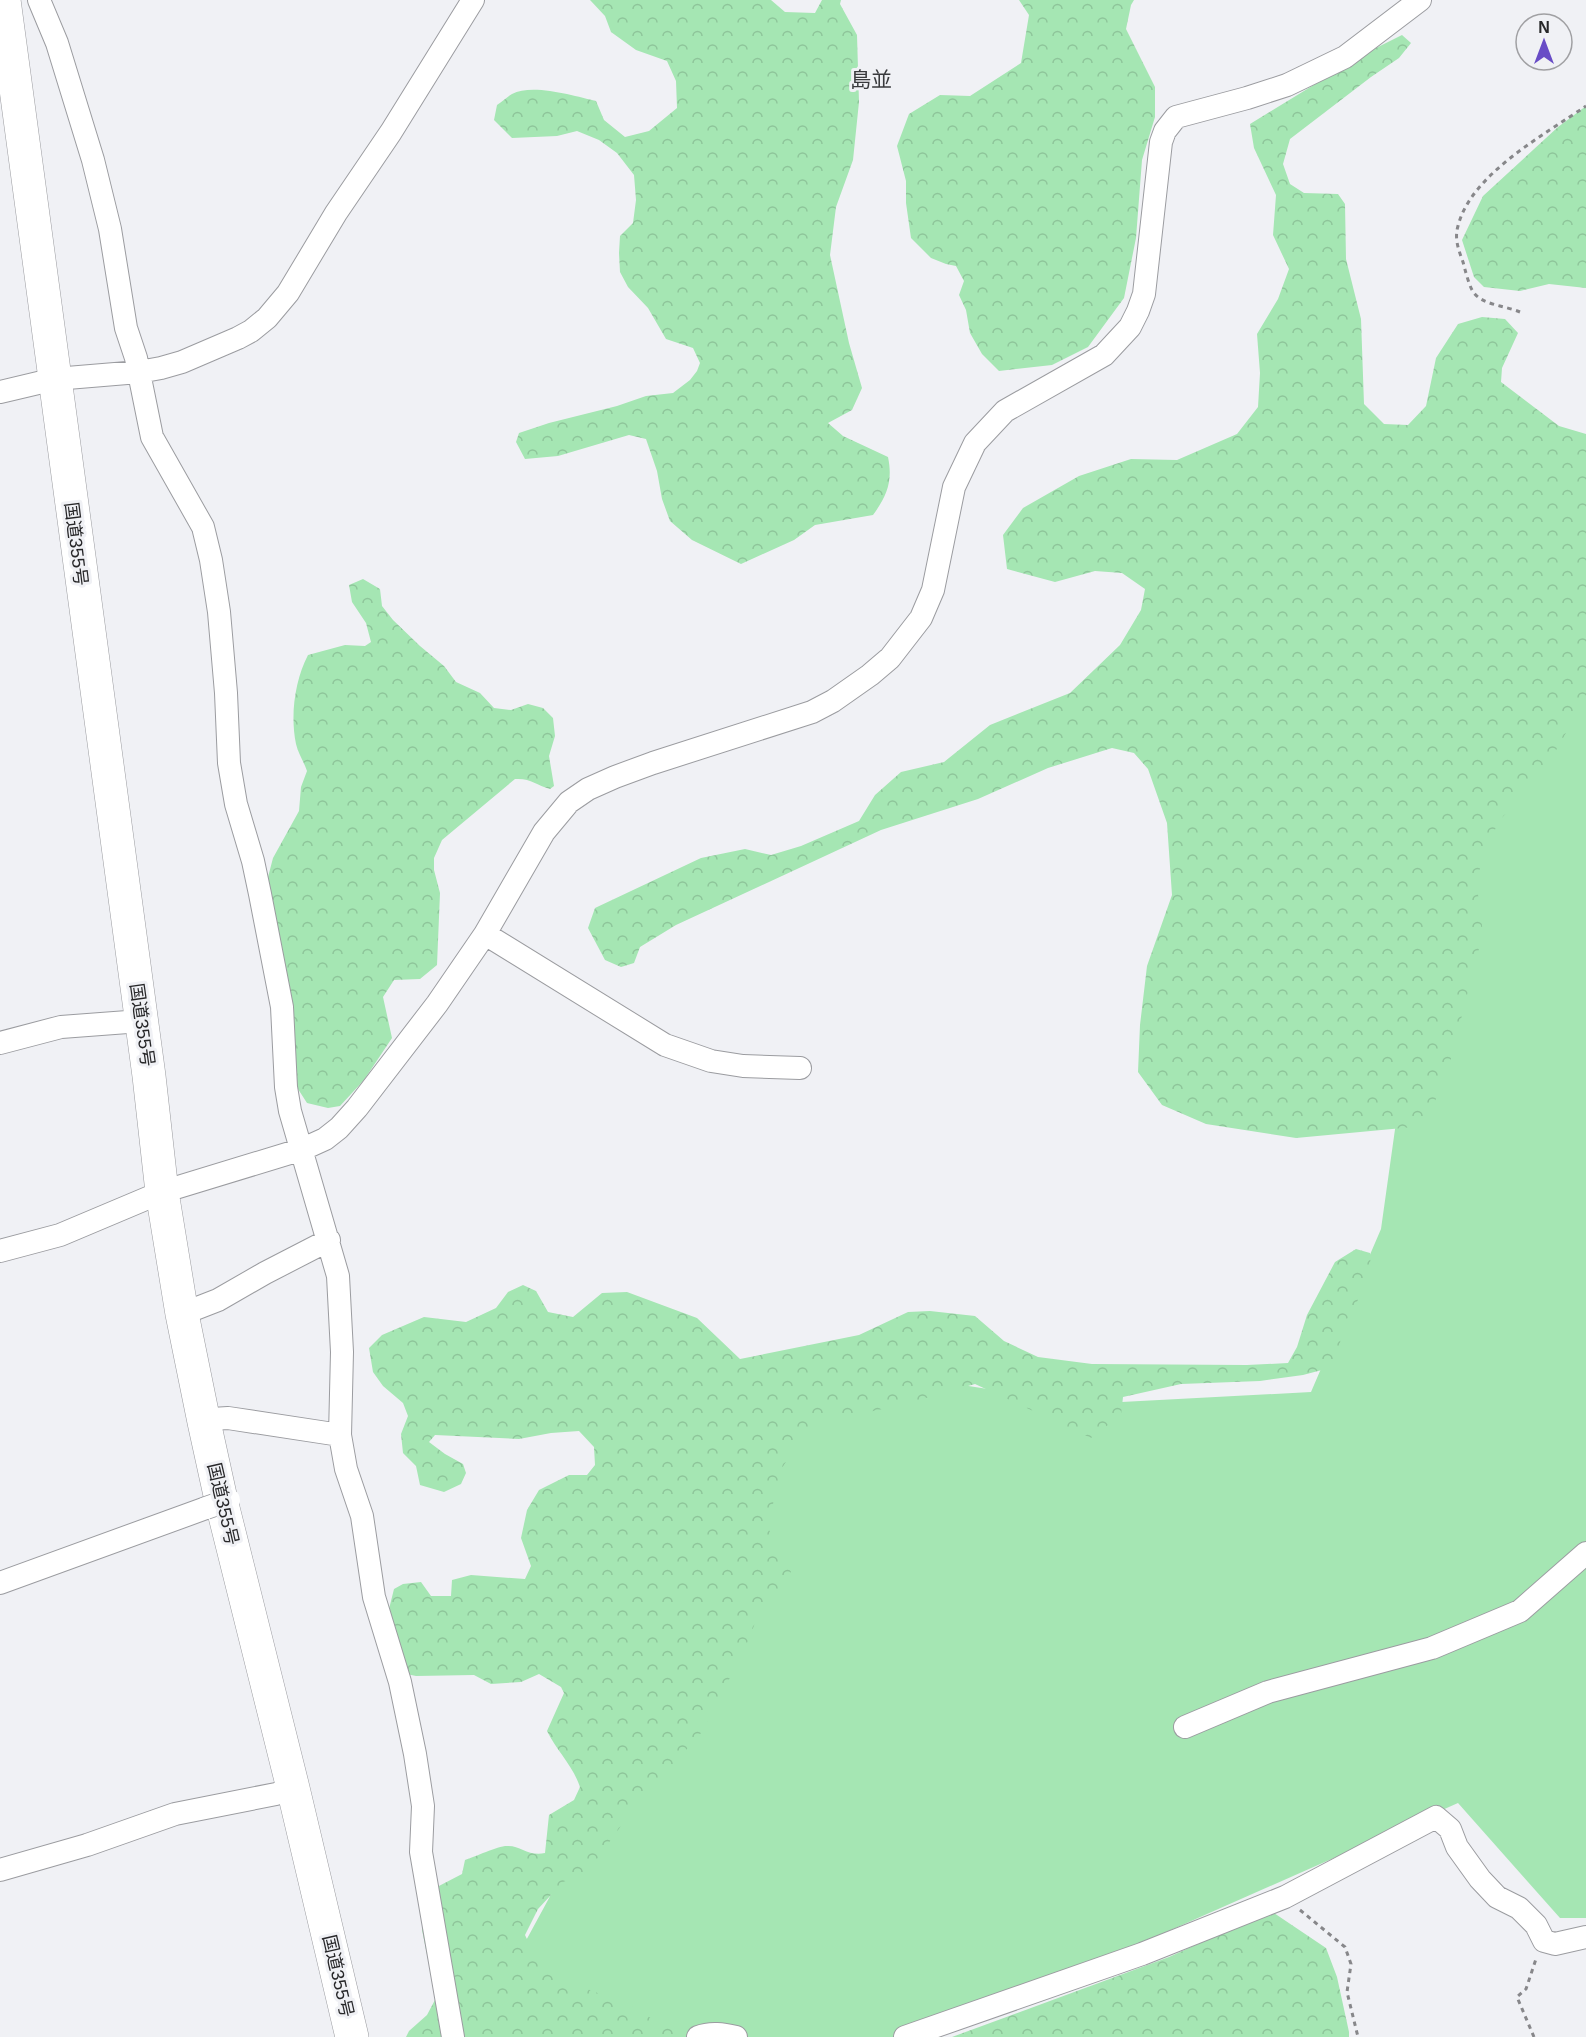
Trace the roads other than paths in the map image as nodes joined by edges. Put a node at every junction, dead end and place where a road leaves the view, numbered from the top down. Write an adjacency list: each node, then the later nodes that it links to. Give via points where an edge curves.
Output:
1 (4, 0): 6 (highway, 国道355号)
2 (39, 0): 5 (street, via 57,43 93,160 110,229 126,328)
3 (473, 0): 5 (street, via 288,292 267,318 238,338 182,362)
4 (1420, 0): 8 (street, via 1345,57 1287,85 1187,113 1170,124 1161,142 1144,294 1130,327 1104,355 1005,411 975,443 954,487 929,601 890,658 851,689 812,712 653,763 588,789 569,802 543,832)
5 (139, 372): 6 (street); 12 (street, via 152,437 203,527 212,560 229,763 282,1007 286,1087)
6 (55, 379): 7 (street); 9 (highway, 国道355号)
7 (0, 392)
8 (485, 934): 11 (street, via 665,1045 711,1061); 12 (street, via 357,1108 326,1139)
9 (141, 1021): 10 (street, via 61,1026); 13 (highway, 国道355号)
10 (0, 1043)
11 (801, 1068)
12 (303, 1149): 13 (street); 14 (street)
13 (162, 1192): 15 (street, via 60,1235); 16 (highway, 国道355号)
14 (329, 1240): 16 (street, via 218,1300); 18 (street, via 338,1276 340,1308)
15 (0, 1251)
16 (182, 1314): 17 (highway, 国道355号)
17 (204, 1422): 18 (street, via 228,1419); 23 (highway, 国道355号)
18 (340, 1435): 27 (street, via 346,1469 362,1516 374,1596 400,1682 415,1754 423,1806 421,1852)
19 (229, 1500): 21 (street, bridge)
20 (1586, 1552): 22 (street, via 1520,1611 1432,1648 1268,1692)
21 (0, 1583)
22 (1185, 1727)
23 (293, 1788): 24 (street, via 175,1814); 26 (highway, 国道355号)
24 (0, 1870)
25 (1586, 1937): 30 (street, via 1555,1944 1544,1941 1536,1925 1519,1908 1497,1897 1480,1879 1457,1847 1450,1829 1436,1817 1285,1897 1142,1954)
26 (352, 2037)
27 (453, 2037)
28 (698, 2037): 29 (street)
29 (736, 2037)
30 (905, 2037)

